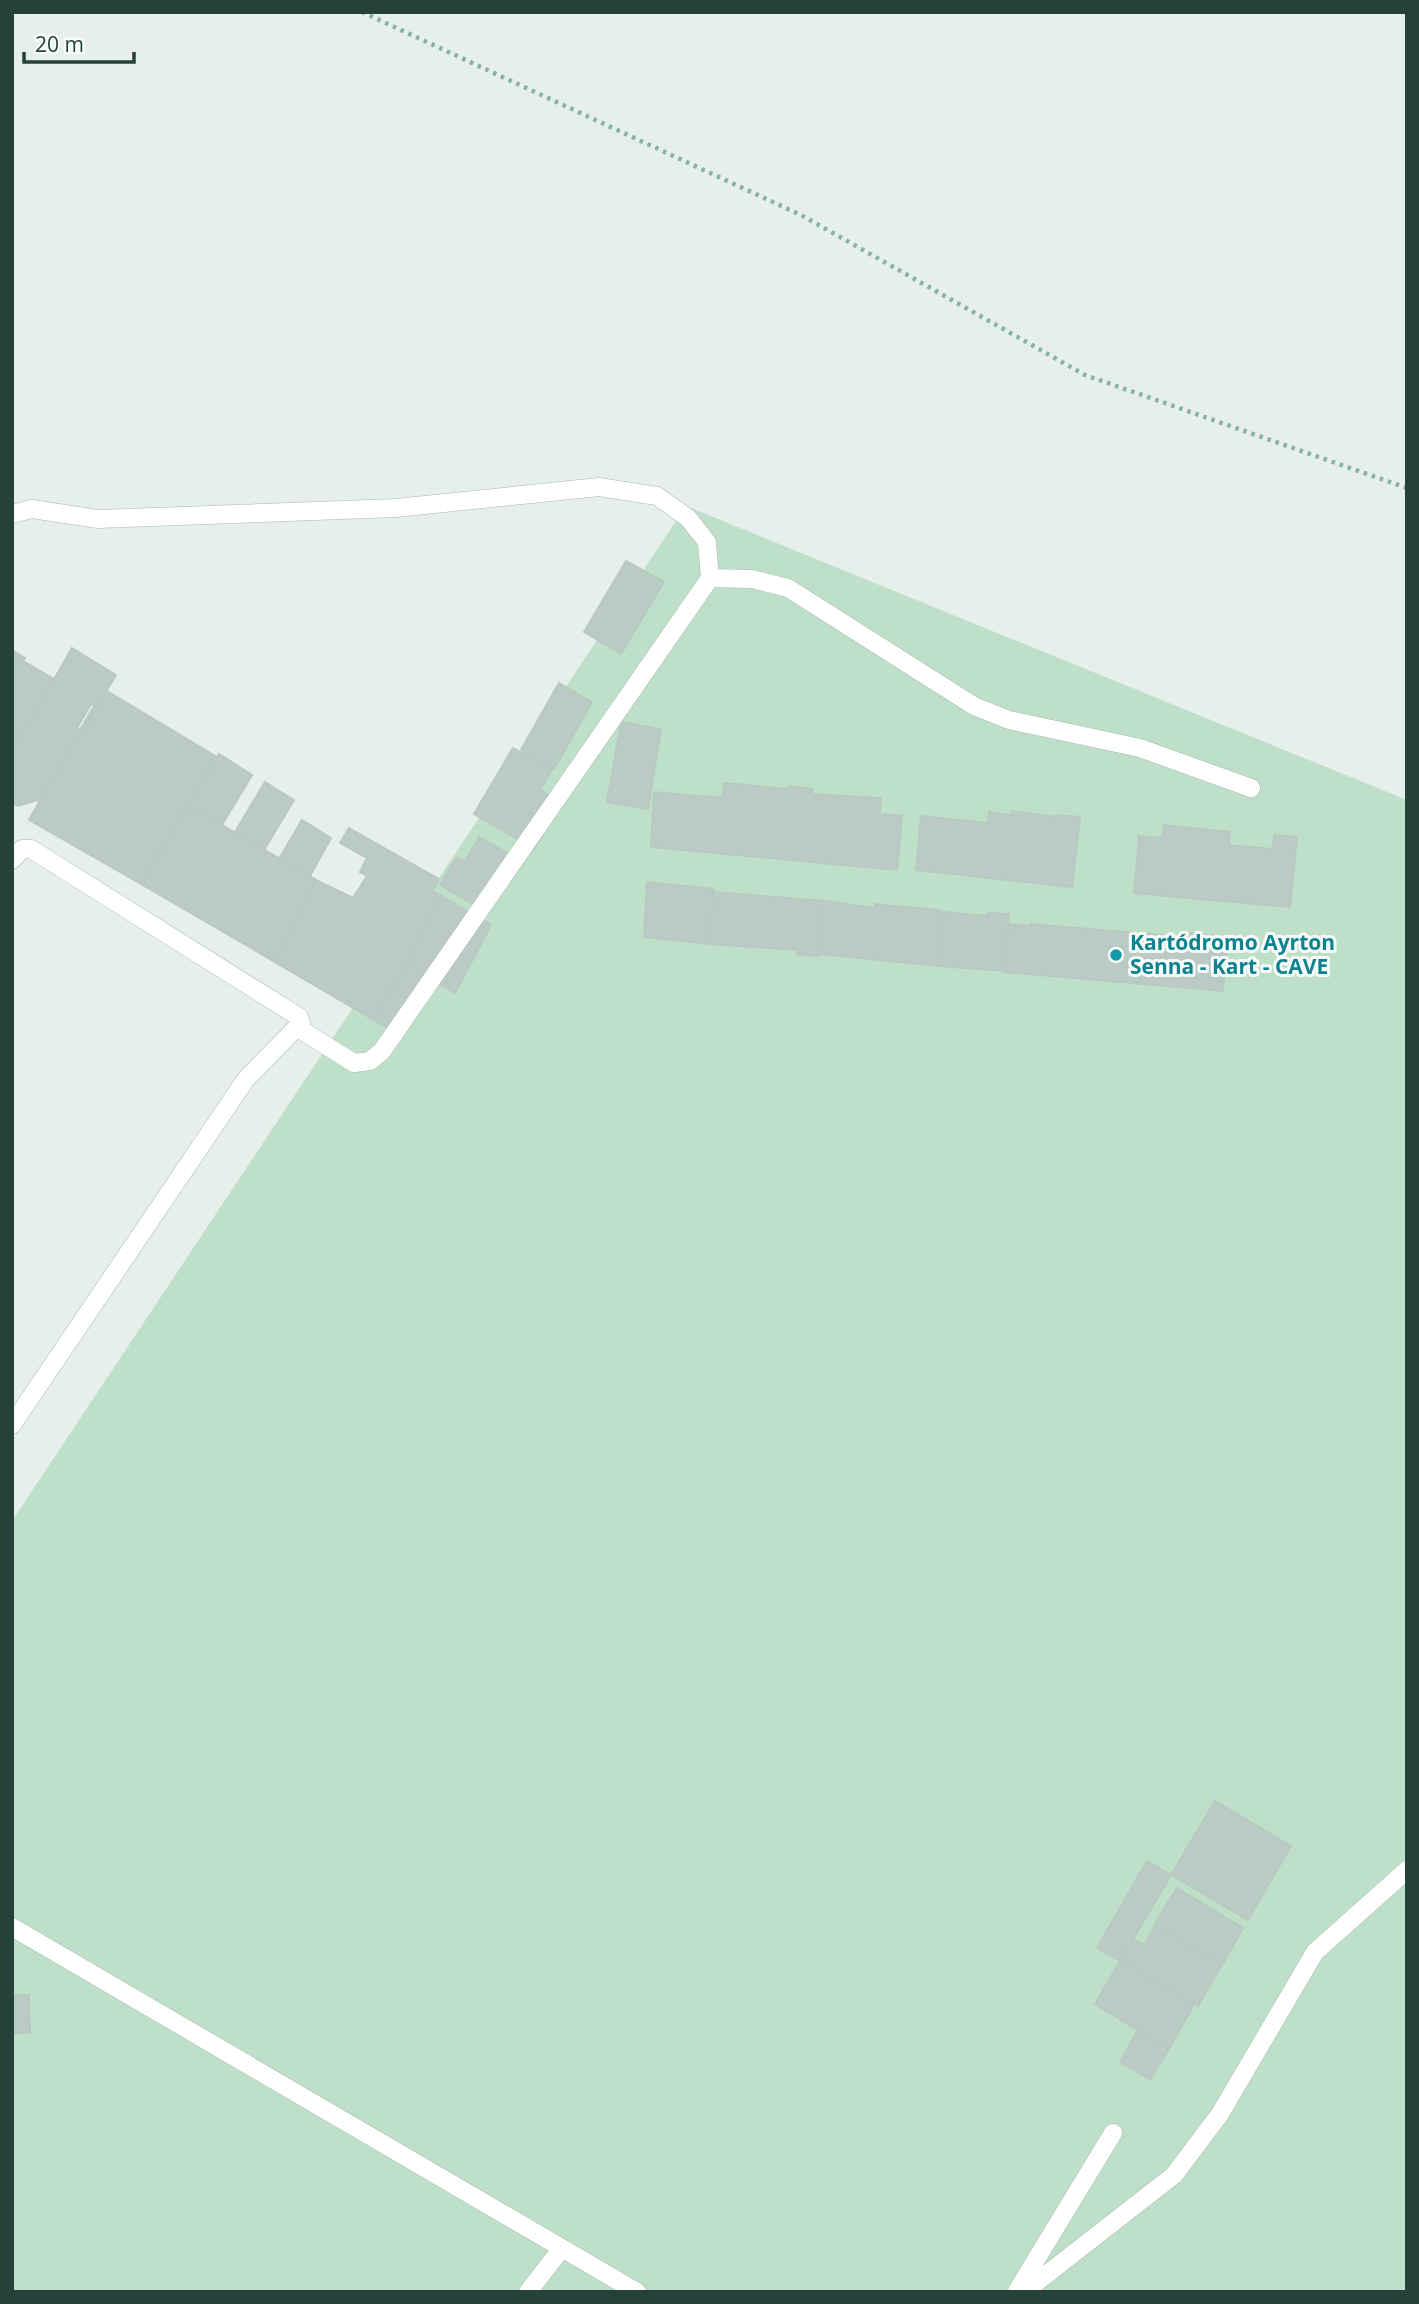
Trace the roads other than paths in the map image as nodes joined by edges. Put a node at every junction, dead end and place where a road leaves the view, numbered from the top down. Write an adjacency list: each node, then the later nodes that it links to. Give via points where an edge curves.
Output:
1 (12, 514): 2 (lane, via 32,509 98,519 396,508 599,487 657,496 688,518 707,542)
2 (710, 578): 3 (lane, via 752,579 788,588 974,706 1009,720 1140,748); 5 (lane, via 382,1051 370,1061 354,1063)
3 (1251, 788)
4 (12, 860): 5 (lane, via 22,849 31,849 299,1017)
5 (298, 1028): 6 (lane, via 246,1079)
6 (12, 1425)
7 (1407, 1870): 14 (lane, via 1315,1952 1220,2114 1174,2175)
8 (12, 1927): 10 (lane)
9 (1113, 2133): 13 (lane)
10 (562, 2248): 11 (lane); 12 (lane)
11 (528, 2292)
12 (637, 2292)
13 (1017, 2292)
14 (1024, 2292)

